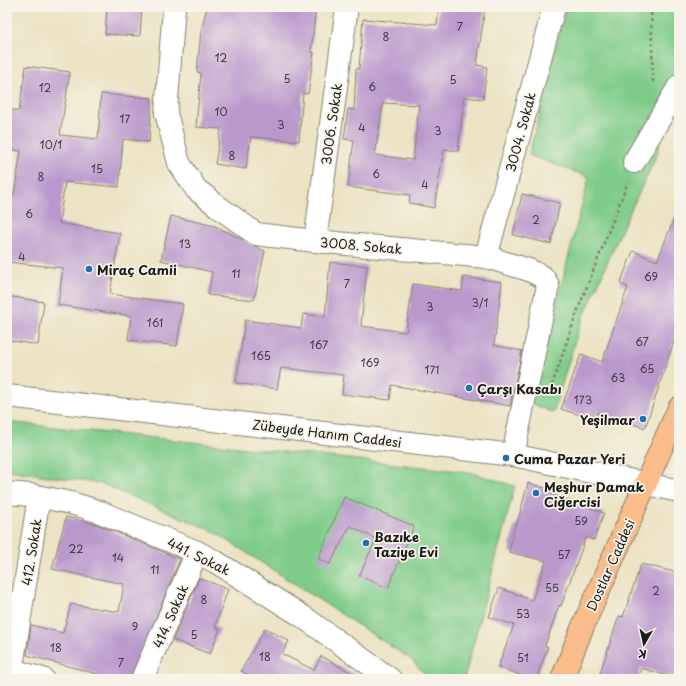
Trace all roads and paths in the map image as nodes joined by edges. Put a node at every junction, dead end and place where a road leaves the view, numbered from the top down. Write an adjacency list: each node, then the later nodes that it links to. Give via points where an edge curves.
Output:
1 (174, 7): 8 (street, 3008. Sokak, via 166,113 178,162 196,189 256,234)
2 (347, 7): 8 (street, 3006. Sokak)
3 (554, 7): 9 (street, 3004. Sokak)
4 (651, 7): 6 (path)
5 (679, 86): 7 (street)
6 (654, 87)
7 (634, 162): 10 (path)
8 (315, 241): 9 (street, 3008. Sokak)
9 (486, 257): 13 (street, 3008. Sokak, via 529,270 543,277 548,285)
10 (552, 386)
11 (7, 396): 13 (street, Zübeyde Hanım Caddesi)
12 (679, 408): 14 (main road, Dostlar Caddesi)
13 (513, 455): 14 (street, Zübeyde Hanım Caddesi)
14 (646, 484): 15 (street, Zübeyde Hanım Caddesi); 23 (main road, Dostlar Caddesi)
15 (679, 491)
16 (7, 493): 17 (street, 441. Sokak)
17 (39, 497): 18 (street, 441. Sokak, via 100,512); 19 (street, 412. Sokak)
18 (197, 552): 21 (street, 414. Sokak); 22 (street, 441. Sokak, via 302,616)
19 (11, 674): 20 (street)
20 (43, 679)
21 (142, 679)
22 (390, 679)
23 (562, 679)

